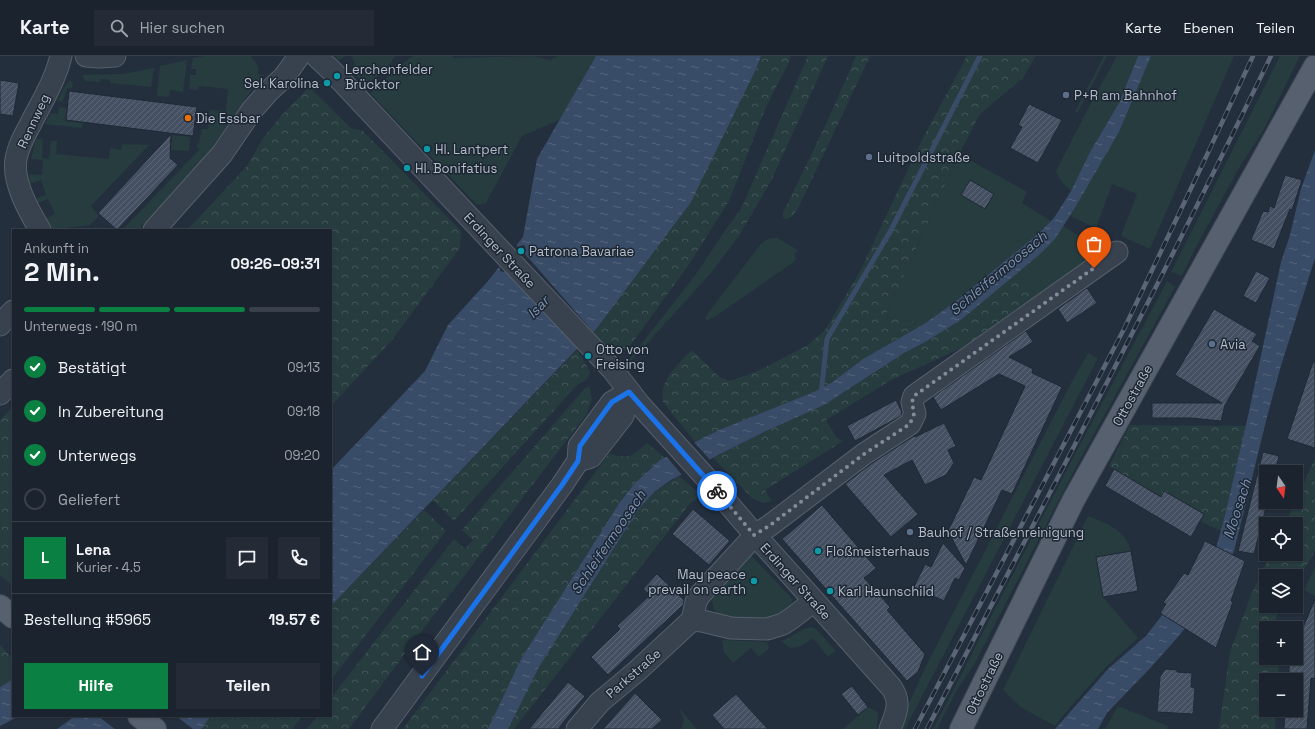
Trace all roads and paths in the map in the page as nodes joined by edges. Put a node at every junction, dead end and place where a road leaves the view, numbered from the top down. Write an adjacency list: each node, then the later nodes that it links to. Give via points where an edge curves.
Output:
1 (61, 56): 7 (street, Rennweg, via 57,72 21,143 16,160 16,177 22,195)
2 (86, 56): 3 (street)
3 (115, 56)
4 (299, 56): 8 (street, via 252,110 222,154)
5 (316, 56): 13 (street, Erdinger Straße, via 595,351)
6 (1315, 66): 25 (main road, Ottostraße, via 1073,501)
7 (39, 229)
8 (155, 229)
9 (1118, 252): 15 (street, via 914,396 914,414 910,424 864,454)
10 (12, 312): 11 (street)
11 (0, 325)
12 (12, 381): 14 (street)
13 (629, 392): 15 (street, Erdinger Straße); 22 (street, via 612,402 606,410 580,446 578,461 562,485)
14 (0, 394)
15 (754, 535): 16 (street, Erdinger Straße); 19 (street, via 698,596)
16 (814, 601): 19 (street, via 783,624 767,629 730,628); 24 (street, Erdinger Straße, via 895,693 897,711)
17 (0, 606): 18 (main road)
18 (12, 616)
19 (692, 620): 23 (street, Parkstraße, via 600,702)
20 (140, 717): 21 (main road)
21 (155, 729)
22 (382, 729)
23 (577, 729)
24 (890, 729)
25 (961, 729)

